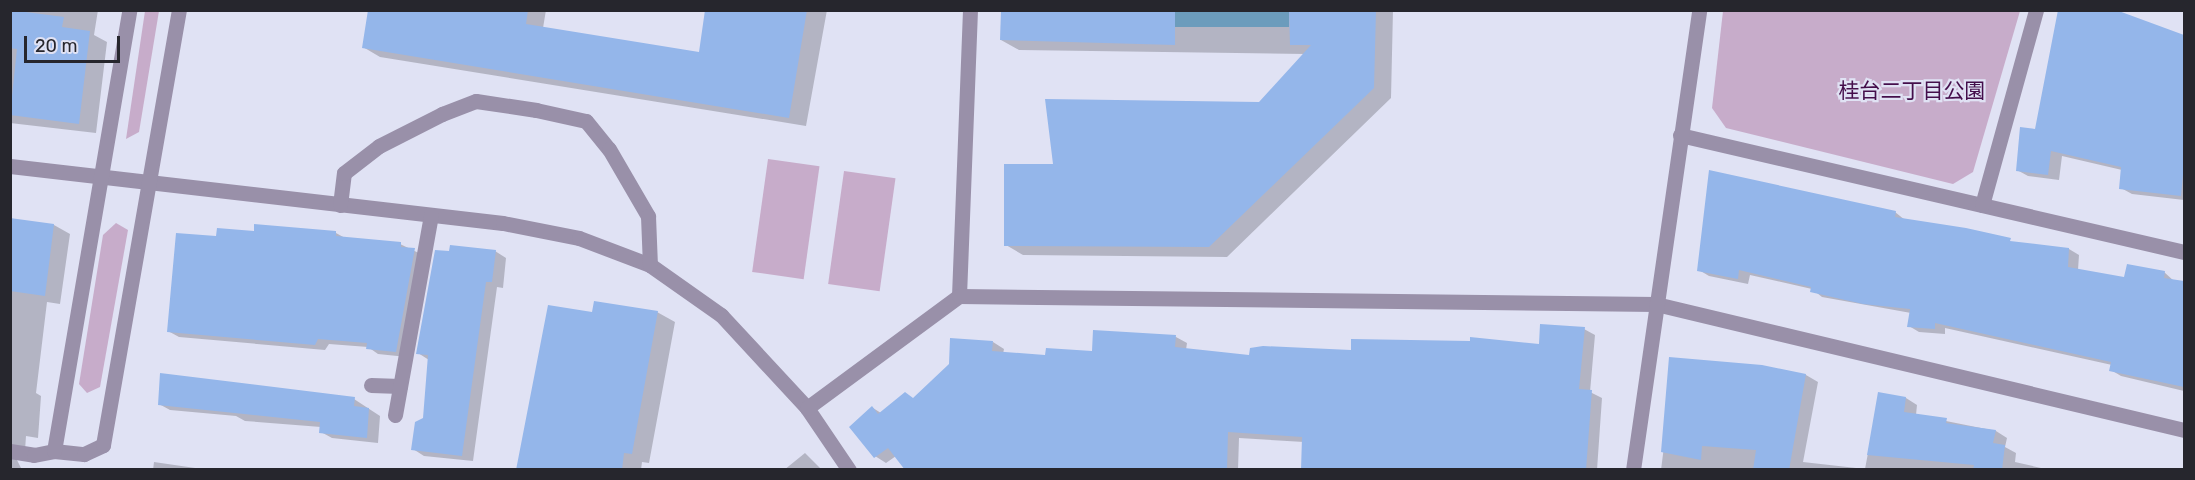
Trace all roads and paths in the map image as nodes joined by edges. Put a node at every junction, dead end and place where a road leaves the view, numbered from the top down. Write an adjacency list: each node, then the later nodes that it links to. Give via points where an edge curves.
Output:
1 (129, 10): 8 (street)
2 (180, 10): 9 (street)
3 (970, 10): 15 (street)
4 (1699, 10): 6 (street)
5 (2036, 10): 11 (street)
6 (1680, 135): 11 (street); 16 (street)
7 (10, 166): 8 (street)
8 (99, 176): 9 (street); 23 (street)
9 (150, 182): 10 (street); 23 (street, via 103,445 84,454)
10 (340, 205): 12 (street); 14 (street, via 344,173 379,146 442,114 476,101 536,110 586,121 609,149 648,216)
11 (1982, 205): 13 (street)
12 (431, 215): 14 (street, via 538,228 579,238); 18 (street)
13 (2184, 252)
14 (651, 265): 19 (street, via 721,315)
15 (959, 296): 16 (street); 19 (street)
16 (1656, 304): 21 (street); 25 (street)
17 (371, 385): 18 (street)
18 (400, 386): 20 (street)
19 (807, 408): 24 (street)
20 (395, 415)
21 (2184, 430)
22 (10, 451): 23 (street, via 34,455)
23 (54, 451)
24 (849, 470)
25 (1633, 470)

